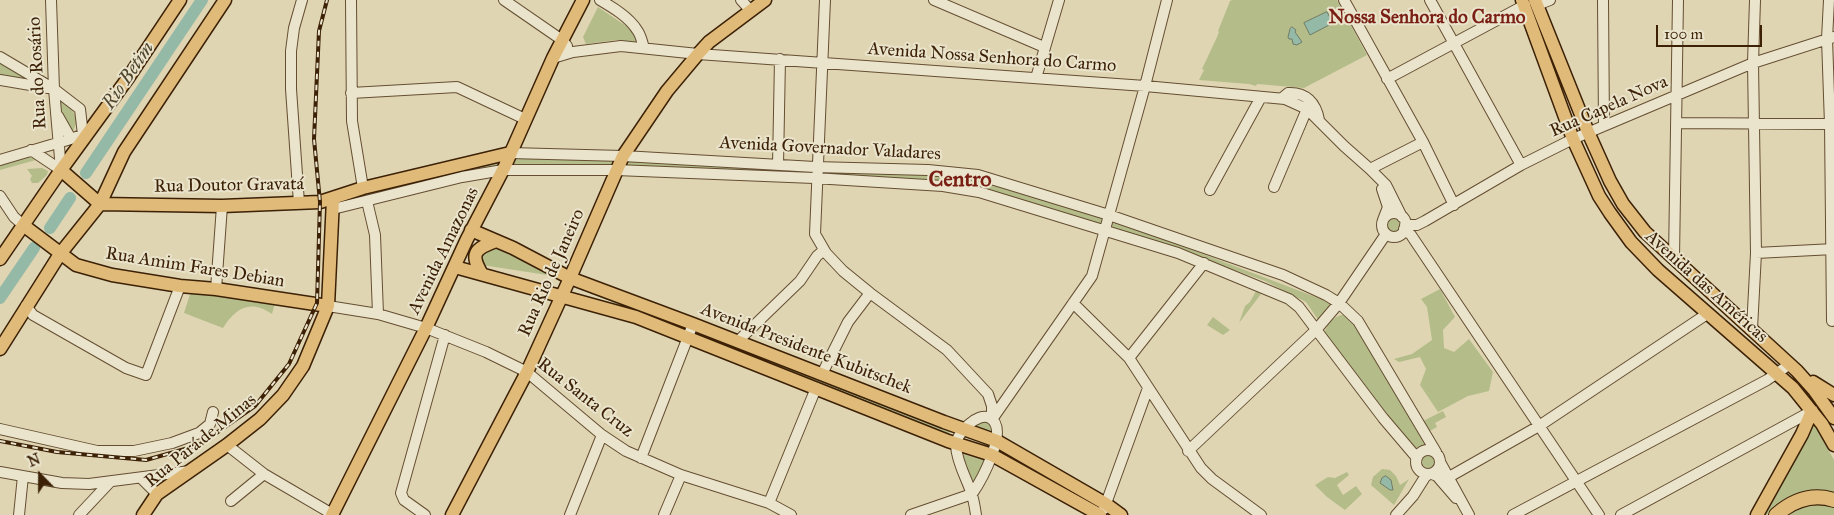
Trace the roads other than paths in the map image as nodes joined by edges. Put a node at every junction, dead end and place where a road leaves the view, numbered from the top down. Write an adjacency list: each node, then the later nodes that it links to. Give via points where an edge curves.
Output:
1 (51, 0): 40 (street, Rua do Rosário)
2 (180, 0): 54 (main road, via 128,78)
3 (225, 0): 72 (main road, via 124,152)
4 (302, 0): 78 (street, via 291,52)
5 (351, 0): 41 (street)
6 (504, 0): 25 (street)
7 (583, 0): 25 (main road, Avenida Amazonas)
8 (600, 0): 28 (street, via 635,26)
9 (741, 0): 23 (street)
10 (765, 0): 23 (main road, Rua Rio de Janeiro)
11 (825, 0): 34 (street)
12 (934, 0): 27 (street)
13 (1059, 0): 27 (street)
14 (1167, 0): 39 (street)
15 (1344, 0): 37 (street)
16 (1430, 0): 26 (street)
17 (1550, 0): 22 (street)
18 (1603, 0): 52 (street)
19 (1678, 0): 42 (street)
20 (1755, 0): 35 (street)
21 (1829, 0): 24 (street)
22 (1530, 2): 26 (street); 53 (main road, Avenida das Américas); 56 (main road, Avenida das Américas)
23 (750, 10): 30 (main road, Rua Rio de Janeiro)
24 (1830, 38): 35 (street, Rua Capela Nova); 51 (street)
25 (562, 40): 29 (street); 32 (main road, Avenida Amazonas)
26 (1454, 44): 37 (street); 64 (street)
27 (1044, 47): 36 (street)
28 (644, 48): 29 (street, Avenida Nossa Senhora do Carmo, via 621,46); 30 (street, Avenida Nossa Senhora do Carmo)
29 (574, 52): 32 (street, Avenida Nossa Senhora do Carmo)
30 (698, 54): 33 (street, Avenida Nossa Senhora do Carmo); 61 (main road, Rua Rio de Janeiro, via 667,91)
31 (0, 57): 40 (street)
32 (553, 58): 47 (main road, Avenida Amazonas)
33 (780, 59): 34 (street, Avenida Nossa Senhora do Carmo); 63 (street)
34 (822, 61): 36 (street, Avenida Nossa Senhora do Carmo); 65 (street)
35 (1753, 63): 42 (street, Rua Capela Nova); 50 (street)
36 (1036, 78): 39 (street, Avenida Nossa Senhora do Carmo)
37 (1387, 79): 57 (street)
38 (0, 80): 40 (street)
39 (1145, 86): 43 (street, Avenida Nossa Senhora do Carmo); 84 (street)
40 (54, 89): 46 (street, Rua do Rosário); 54 (street, via 80,109)
41 (351, 93): 47 (street, via 457,87); 74 (street, via 352,121)
42 (1677, 95): 49 (street); 52 (street, Rua Capela Nova)
43 (1261, 97): 44 (street, Avenida Nossa Senhora do Carmo); 75 (street)
44 (1282, 98): 45 (street, Avenida Nossa Senhora do Carmo); 48 (street, via 1288,93 1298,92 1309,98 1317,110)
45 (1307, 109): 48 (street, Avenida Nossa Senhora do Carmo); 73 (street)
46 (56, 114): 55 (street); 58 (street, Rua do Rosário)
47 (525, 119): 60 (main road, Avenida Amazonas)
48 (1319, 121): 66 (street, Avenida Nossa Senhora do Carmo)
49 (1676, 123): 50 (street); 98 (street)
50 (1754, 123): 51 (street); 96 (street)
51 (1832, 124): 94 (street)
52 (1604, 126): 53 (street, Rua Capela Nova)
53 (1588, 132): 56 (street, Rua Capela Nova); 90 (main road, Avenida das Américas, via 1615,191)
54 (86, 133): 55 (street); 67 (main road)
55 (71, 139): 58 (street)
56 (1572, 139): 64 (street, Rua Capela Nova); 93 (main road, Avenida das Américas, via 1598,196)
57 (1423, 142): 66 (street); 82 (street)
58 (58, 143): 59 (street); 67 (street, Rua do Rosário)
59 (31, 150): 62 (street); 67 (street)
60 (510, 153): 61 (street, Avenida Governador Valadares); 68 (main road, Avenida Amazonas); 74 (main road, Avenida Governador Valadares)
61 (623, 156): 63 (street, Avenida Governador Valadares); 69 (main road, Rua Rio de Janeiro)
62 (0, 160)
63 (778, 165): 65 (street, Avenida Governador Valadares)
64 (1521, 165): 82 (street, Rua Capela Nova)
65 (818, 167): 70 (street); 84 (street, Avenida Governador Valadares, via 978,175)
66 (1370, 168): 71 (street, Avenida Nossa Senhora do Carmo)
67 (61, 170): 79 (main road); 87 (main road)
68 (503, 170): 69 (street, Avenida Governador Valadares); 77 (street, Avenida Governador Valadares); 88 (main road, Avenida Amazonas)
69 (616, 170): 70 (street, Avenida Governador Valadares); 103 (main road, Rua Rio de Janeiro)
70 (817, 178): 89 (street, Avenida Governador Valadares, via 958,188); 95 (street, via 815,234)
71 (1378, 178): 85 (street, Avenida Nossa Senhora do Carmo, via 1388,208); 86 (street, Avenida Nossa Senhora do Carmo, via 1386,185)
72 (109, 184): 79 (main road); 81 (main road)
73 (1274, 187)
74 (363, 188): 80 (main road, Avenida Governador Valadares)
75 (1210, 190)
76 (0, 196): 87 (street)
77 (367, 201): 80 (street, Avenida Governador Valadares); 113 (street, via 375,235)
78 (298, 203): 80 (main road, Rua Doutor Gravatá); 83 (main road, Rua Doutor Gravatá)
79 (100, 204): 81 (main road, Rua Doutor Gravatá); 97 (main road)
80 (333, 204): 111 (main road, Rua Pará de Minas)
81 (125, 205): 83 (main road, Rua Doutor Gravatá)
82 (1454, 205): 86 (street, Rua Capela Nova, via 1417,225)
83 (222, 206): 105 (street)
84 (1109, 215): 89 (street); 109 (street, Avenida Governador Valadares, via 1283,275)
85 (1383, 220): 86 (street, via 1392,214); 91 (street)
86 (1404, 224): 91 (street, via 1396,236); 137 (street, Avenida Nossa Senhora do Carmo)
87 (23, 225): 97 (main road, Rua Amim Fares Debian); 99 (main road)
88 (471, 230): 92 (main road, Avenida Presidente Kubitschek); 101 (main road, Avenida Amazonas)
89 (1104, 231): 100 (street, Avenida Governador Valadares); 108 (street, via 1092,276)
90 (1646, 232): 93 (main road, via 1634,233); 98 (main road, Avenida das Américas)
91 (1386, 234): 109 (street)
92 (496, 241): 102 (main road, via 481,246 475,255); 103 (main road, Avenida Presidente Kubitschek)
93 (1631, 242): 114 (main road, Avenida das Américas)
94 (1833, 249): 96 (street); 115 (street)
95 (824, 250): 106 (street); 123 (street, via 800,281)
96 (1756, 253): 118 (street)
97 (60, 254): 104 (main road, Rua Amim Fares Debian, via 76,266); 110 (main road)
98 (1674, 258): 118 (main road, Avenida das Américas)
99 (0, 259)
100 (1204, 262): 119 (street, Avenida Governador Valadares, via 1289,300 1299,307); 125 (street)
101 (455, 267): 102 (main road, Avenida Presidente Kubitschek); 117 (main road, Avenida Amazonas)
102 (482, 274): 107 (main road, Avenida Presidente Kubitschek)
103 (570, 278): 107 (main road, Rua Rio de Janeiro); 116 (main road, Avenida Presidente Kubitschek)
104 (180, 286): 105 (main road, Rua Amim Fares Debian); 110 (street, via 146,375 126,368 33,315)
105 (216, 289): 111 (main road, Rua Amim Fares Debian)
106 (870, 293): 128 (street, via 848,322); 136 (street, via 947,350 988,394)
107 (561, 296): 121 (main road, Avenida Presidente Kubitschek, via 636,317); 127 (main road, Rua Rio de Janeiro)
108 (1073, 303): 125 (street); 136 (street)
109 (1339, 303): 112 (street, Avenida Governador Valadares); 119 (street)
110 (26, 306): 124 (main road)
111 (328, 306): 113 (street, Rua Santa Cruz); 143 (main road, Rua Pará de Minas, via 303,366 283,395 260,419)
112 (1348, 311): 119 (street, via 1332,317); 147 (street, Avenida Governador Valadares, via 1358,321)
113 (378, 314): 117 (street, Rua Santa Cruz)
114 (1707, 314): 122 (main road, Avenida das Américas); 137 (street)
115 (1832, 321)
116 (694, 324): 121 (street); 123 (main road, Avenida Presidente Kubitschek)
117 (426, 328): 120 (street, Rua Santa Cruz); 168 (main road, Avenida Amazonas)
118 (1752, 329): 122 (main road, via 1745,337); 126 (main road, Avenida das Américas)
119 (1319, 333): 145 (street); 149 (street, Avenida Governador Valadares)
120 (445, 335): 127 (street, Rua Santa Cruz); 172 (street, via 401,493 404,500)
121 (688, 337): 130 (main road, Avenida Presidente Kubitschek); 148 (street)
122 (1735, 338): 129 (main road, Avenida das Américas)
123 (738, 341): 128 (main road, Avenida Presidente Kubitschek)
124 (0, 349)
125 (1129, 358): 131 (street)
126 (1794, 368): 129 (street); 132 (main road); 135 (main road, Avenida das Américas)
127 (526, 372): 140 (street, Rua Santa Cruz); 173 (main road, Rua Rio de Janeiro)
128 (822, 374): 139 (main road, Avenida Presidente Kubitschek)
129 (1777, 374): 133 (main road, Avenida das Américas); 159 (street)
130 (816, 388): 142 (main road, Avenida Presidente Kubitschek); 164 (street)
131 (1148, 388): 145 (street); 165 (street)
132 (1834, 395)
133 (1812, 411): 144 (main road, Avenida das Américas); 183 (street); 184 (main road)
134 (214, 412): 138 (street, via 210,424 199,433 134,451 97,451)
135 (1834, 418)
136 (992, 419): 139 (street, via 986,416 979,418); 141 (street, via 997,428)
137 (1539, 426): 156 (street); 159 (street, Avenida Nossa Senhora do Carmo)
138 (0, 429)
139 (963, 429): 141 (main road, Avenida Presidente Kubitschek); 142 (street)
140 (602, 435): 148 (street, Rua Santa Cruz); 174 (street)
141 (996, 440): 146 (street); 165 (main road, Avenida Presidente Kubitschek)
142 (955, 443): 146 (main road, Avenida Presidente Kubitschek); 161 (street, via 958,463)
143 (227, 445): 150 (main road, Rua Pará de Minas); 152 (street)
144 (1834, 445)
145 (1188, 451): 180 (street, via 1212,479)
146 (992, 455): 161 (street); 165 (main road, Avenida Presidente Kubitschek)
147 (1438, 457): 149 (street, via 1426,450); 153 (street, via 1439,468); 156 (street, Avenida Governador Valadares)
148 (641, 458): 154 (street, Rua Santa Cruz)
149 (1417, 462): 153 (street, via 1422,472); 166 (street, via 1412,488)
150 (191, 470): 157 (street); 160 (main road, Rua Pará de Minas)
151 (0, 472): 155 (street)
152 (264, 474): 163 (street); 168 (street)
153 (1431, 474): 166 (street, via 1418,485); 167 (street, via 1437,476)
154 (680, 475): 164 (street, Rua Santa Cruz); 175 (street)
155 (23, 476): 158 (street, via 62,484); 169 (street)
156 (1449, 477): 167 (street, Avenida Governador Valadares)
157 (141, 478): 158 (street); 160 (street)
158 (110, 482): 170 (street)
159 (1576, 482): 181 (street); 182 (street, Avenida Nossa Senhora do Carmo)
160 (157, 494): 171 (main road, Rua Pará de Minas)
161 (972, 494): 177 (street); 178 (street)
162 (1834, 500): 185 (highway, via 1805,499)
163 (231, 501)
164 (769, 503): 176 (street, Rua Santa Cruz)
165 (1103, 511): 179 (main road, Avenida Presidente Kubitschek)
166 (1399, 511)
167 (1468, 512)
168 (333, 514)
169 (19, 515)
170 (79, 515)
171 (143, 515)
172 (426, 515)
173 (452, 515)
174 (570, 515)
175 (664, 515)
176 (791, 515)
177 (911, 515)
178 (976, 515)
179 (1120, 515)
180 (1261, 515)
181 (1513, 515)
182 (1598, 515)
183 (1620, 515)
184 (1757, 515)
185 (1776, 515)

